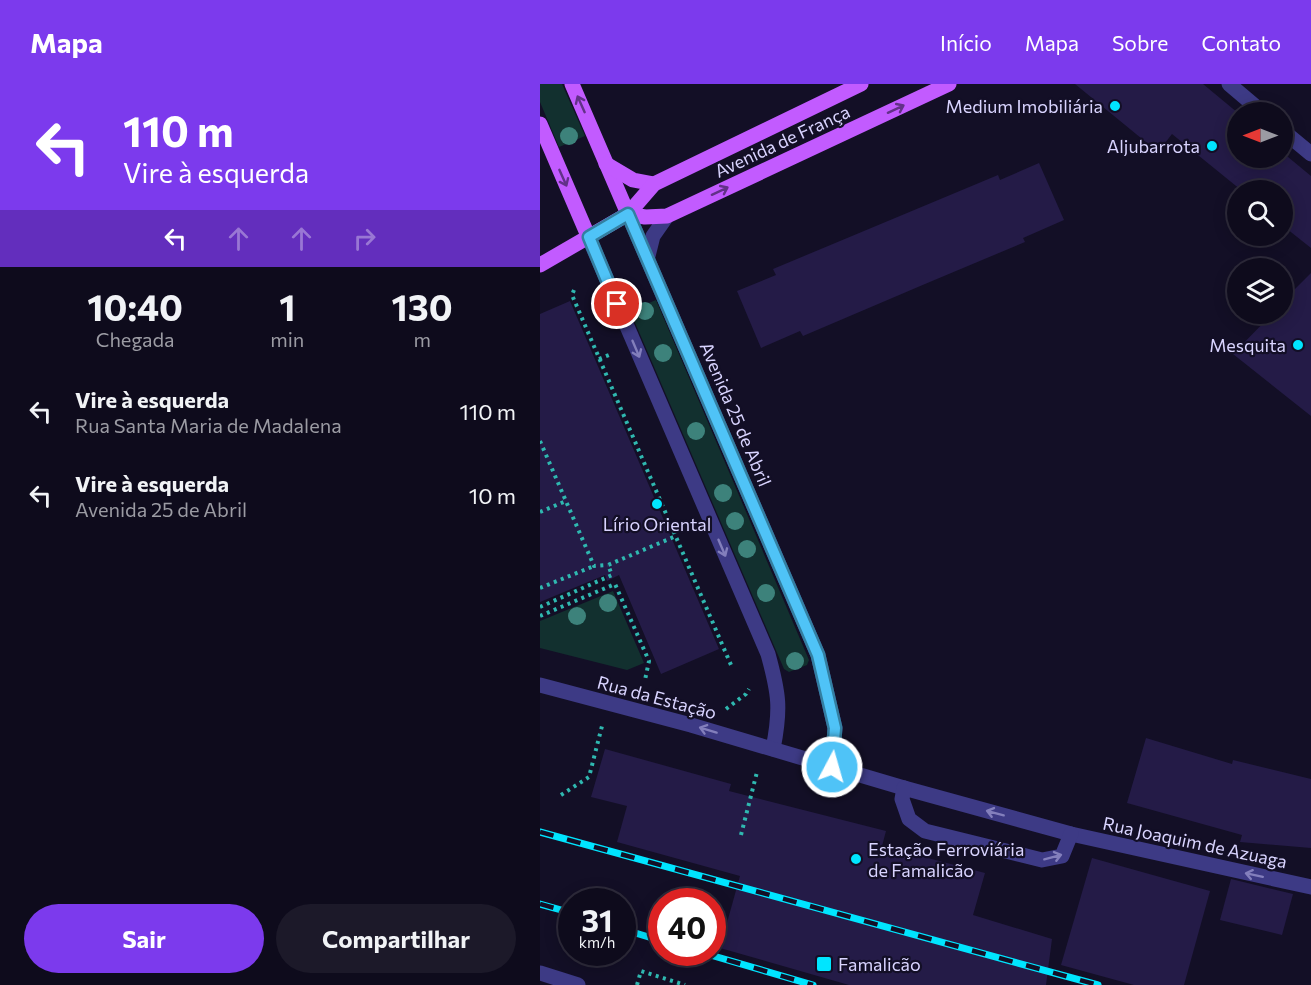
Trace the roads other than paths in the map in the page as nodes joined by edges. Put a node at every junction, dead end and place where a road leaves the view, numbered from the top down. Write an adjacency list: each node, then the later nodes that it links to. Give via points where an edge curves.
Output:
1 (572, 84): 9 (main road, Avenida 25 de Abril, one-way to 1)
2 (861, 84): 10 (main road)
3 (949, 84): 12 (main road, Avenida de França, one-way to 3)
4 (1229, 84): 5 (street)
5 (1250, 102)
6 (540, 124): 13 (main road, one-way to 13)
7 (1293, 139): 8 (street)
8 (1311, 154)
9 (606, 164): 10 (main road, via 633,180); 11 (main road, Avenida 25 de Abril)
10 (654, 184): 11 (main road)
11 (628, 214): 12 (main road, Avenida de França); 13 (main road); 14 (street, Avenida 25 de Abril)
12 (667, 216): 14 (street, via 653,236)
13 (589, 237): 15 (main road); 17 (street, one-way to 17, via 768,654 780,714)
14 (648, 256): 18 (street, Avenida 25 de Abril, via 818,655 835,728)
15 (540, 265)
16 (540, 685): 17 (street, Rua da Estação, one-way to 16)
17 (768, 748): 18 (street, Rua da Estação)
18 (832, 767): 19 (street, Rua da Estação)
19 (904, 788): 20 (street, Rua Joaquim de Azuaga, one-way to 19); 20 (street, one-way to 20, via 902,799 909,819 925,831 1042,860 1062,856)
20 (1071, 834): 21 (street, Rua Joaquim de Azuaga, one-way to 20)
21 (1311, 887)
22 (540, 973): 23 (street)
23 (578, 985)

